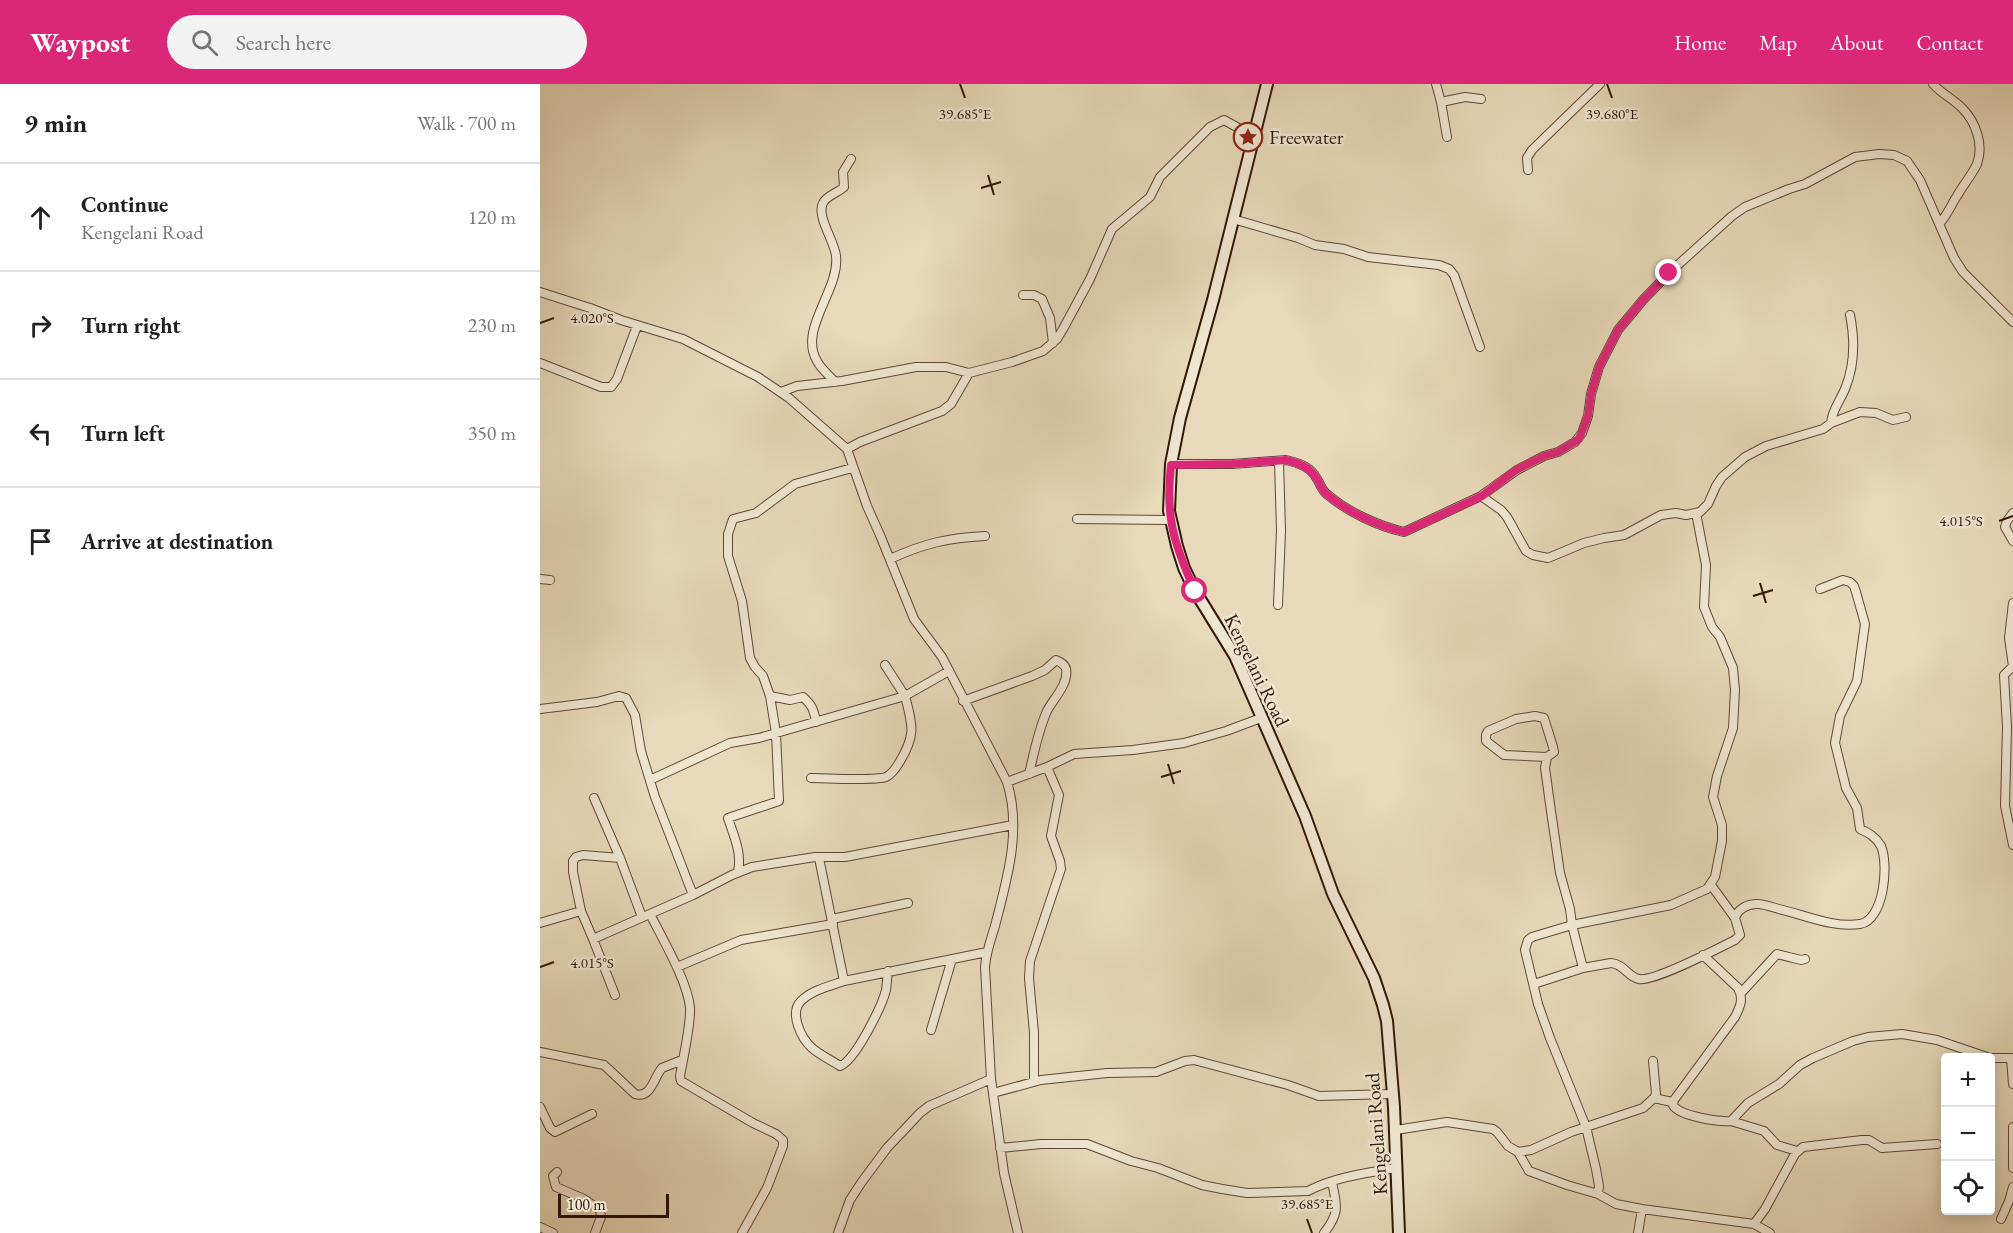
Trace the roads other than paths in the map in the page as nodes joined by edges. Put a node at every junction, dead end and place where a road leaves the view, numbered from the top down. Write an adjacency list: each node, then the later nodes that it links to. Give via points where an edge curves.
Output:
1 (1267, 84): 7 (main road, Kengelani Road)
2 (1436, 84): 6 (street)
3 (1600, 84): 10 (street, via 1532,150 1527,158)
4 (1934, 84): 12 (street, via 1967,115 1976,129 1980,153)
5 (1481, 99): 6 (street, via 1465,97)
6 (1441, 102): 8 (street)
7 (1253, 136): 11 (main road, Kengelani Road); 18 (street, via 1224,120 1212,124 1160,177 1150,197 1112,229 1084,291)
8 (1447, 138)
9 (851, 159): 22 (street, via 843,172 844,187 824,201 821,209 835,248 836,268 817,320 813,344 816,361)
10 (1528, 170)
11 (1233, 219): 19 (street, via 1315,245 1449,269); 28 (main road, Kengelani Road)
12 (1940, 223): 16 (street, via 1963,272); 30 (street, via 1907,161 1879,154 1854,157 1805,184 1745,207 1669,273 1618,330 1599,367 1579,439 1516,470)
13 (540, 292): 17 (street)
14 (1023, 295): 18 (street, via 1042,298 1050,318)
15 (1850, 315): 25 (street, via 1854,340 1851,366)
16 (2013, 322)
17 (638, 326): 20 (street, via 611,387); 23 (street, via 692,343)
18 (1053, 343): 21 (street, via 1027,357)
19 (1480, 347)
20 (540, 363)
21 (969, 373): 22 (street, via 946,367 916,367); 26 (street, via 956,398 942,411)
22 (835, 382): 23 (street)
23 (781, 392): 26 (street)
24 (1906, 417): 25 (street, via 1893,420 1860,412)
25 (1831, 423): 31 (street, via 1745,457 1722,477 1708,504)
26 (847, 449): 29 (street)
27 (1279, 461): 28 (street); 30 (street, via 1304,465 1330,497 1387,528 1404,532); 42 (street)
28 (1171, 465): 34 (main road, Kengelani Road)
29 (852, 468): 37 (street); 45 (street, via 795,484 756,513 735,517 731,522 727,550 742,601 748,650)
30 (1482, 496): 31 (street, via 1507,517 1526,550 1548,558 1584,543 1624,535 1661,515)
31 (1696, 513): 64 (street, via 1706,565 1704,607 1733,668 1735,690 1733,728 1713,797 1722,825 1722,841)
32 (2013, 513): 36 (street, via 2005,527)
33 (1077, 519): 34 (street)
34 (1170, 520): 49 (main road, Kengelani Road, via 1188,578 1232,650)
35 (986, 536): 37 (street, via 942,540)
36 (2013, 541)
37 (890, 559): 44 (street, via 914,619)
38 (540, 579): 39 (street)
39 (550, 580)
40 (1821, 589): 69 (street, via 1843,580 1850,582 1865,624 1857,681 1840,716 1835,743 1860,829 1872,835 1884,857 1881,897 1874,916 1863,924 1817,920 1757,904 1742,909)
41 (2013, 603): 60 (street, via 2009,638 2013,666 2004,675 2005,806)
42 (1278, 606)
43 (885, 665): 46 (street)
44 (949, 671): 46 (street); 47 (street)
45 (770, 696): 50 (street, via 790,700 803,697 811,704); 51 (street)
46 (905, 696): 50 (street); 55 (street, via 912,738 889,774 877,778)
47 (963, 701): 54 (street, via 1032,676 1056,660 1064,665 1064,681 1037,736); 57 (street)
48 (540, 709): 56 (street, via 626,698 635,715)
49 (1261, 718): 53 (street, via 1184,743 1081,753); 95 (main road, Kengelani Road, via 1305,816 1333,894 1379,993 1387,1020)
50 (816, 722): 51 (street)
51 (776, 733): 56 (street, via 730,743); 63 (street, via 779,801 728,818 738,848)
52 (1546, 757): 52 (street, via 1554,750 1542,716 1516,719 1487,732 1486,741 1502,754); 72 (street, via 1560,873)
53 (1047, 767): 54 (street); 92 (street, via 1059,795 1051,836 1061,869 1030,961)
54 (1029, 774): 57 (street)
55 (811, 778)
56 (650, 780): 65 (street)
57 (1007, 782): 59 (street)
58 (594, 798): 61 (street)
59 (1013, 825): 62 (street, via 853,856); 74 (street, via 1008,880)
60 (2013, 845)
61 (620, 858): 67 (street, via 574,858); 68 (street)
62 (819, 858): 63 (street, via 760,865); 70 (street)
63 (738, 872): 65 (street)
64 (1711, 885): 69 (street); 72 (street, via 1671,905)
65 (693, 895): 68 (street)
66 (908, 903): 70 (street)
67 (580, 911): 71 (street); 73 (street)
68 (646, 916): 73 (street); 78 (street)
69 (1735, 918): 75 (street, via 1738,938)
70 (832, 922): 78 (street, via 741,940); 81 (street)
71 (540, 923)
72 (1572, 925): 79 (street); 82 (street, via 1528,940 1525,950)
73 (594, 939): 84 (street)
74 (987, 951): 77 (street); 91 (street)
75 (1703, 955): 79 (street, via 1643,980 1615,963); 83 (street)
76 (1805, 959): 83 (street, via 1777,954)
77 (952, 960): 80 (street); 85 (street)
78 (677, 967): 89 (street, via 690,1007)
79 (1583, 968): 82 (street)
80 (888, 971): 81 (street); 81 (street, via 886,990 874,1020 846,1064 840,1065 809,1045 795,1012 807,996)
81 (844, 981)
82 (1534, 984): 101 (street, via 1550,1038)
83 (1741, 993): 97 (street, via 1742,1005 1735,1017)
84 (615, 995)
85 (932, 1030)
86 (540, 1052): 89 (street, via 604,1065 639,1096 653,1085 662,1068)
87 (1975, 1053): 100 (street, via 1937,1040 1902,1035 1868,1037 1800,1065 1748,1103)
88 (1995, 1058): 93 (street, via 2011,1058)
89 (682, 1060): 120 (street, via 683,1083 783,1140 767,1188)
90 (1653, 1061): 96 (street)
91 (991, 1079): 94 (street); 121 (street, via 920,1113 861,1183)
92 (1034, 1081): 94 (street); 95 (street, via 1156,1072 1194,1060 1315,1095)
93 (2013, 1084)
94 (993, 1093): 105 (street)
95 (1393, 1094): 103 (main road, Kengelani Road)
96 (1654, 1098): 97 (street); 101 (street, via 1643,1107)
97 (1672, 1102): 100 (street, via 1677,1110)
98 (540, 1107): 99 (street, via 555,1132)
99 (592, 1114)
100 (1731, 1121): 106 (street, via 1764,1131 1777,1144)
101 (1586, 1127): 107 (street, via 1545,1142 1539,1148); 113 (street)
102 (2013, 1127): 109 (street)
103 (1396, 1130): 107 (street, via 1447,1122 1493,1129); 108 (main road, Kengelani Road)
104 (1937, 1144): 106 (street, via 1882,1148 1862,1140)
105 (1000, 1148): 111 (street, via 1087,1144 1202,1185 1247,1192 1308,1191); 122 (street)
106 (1797, 1151): 116 (street)
107 (1518, 1152): 113 (street, via 1529,1171)
108 (1396, 1168): 111 (street); 124 (main road, Kengelani Road)
109 (2013, 1168)
110 (557, 1172): 119 (street, via 556,1187 600,1210)
111 (1332, 1182): 123 (street, via 1337,1210)
112 (2013, 1187): 115 (street)
113 (1598, 1194): 114 (street, via 1616,1204)
114 (1642, 1209): 116 (street); 125 (street)
115 (2001, 1219)
116 (1754, 1224): 126 (street)
117 (540, 1227): 118 (street)
118 (553, 1233)
119 (596, 1233)
120 (742, 1233)
121 (838, 1233)
122 (1018, 1233)
123 (1324, 1233)
124 (1399, 1233)
125 (1638, 1233)
126 (1770, 1233)

